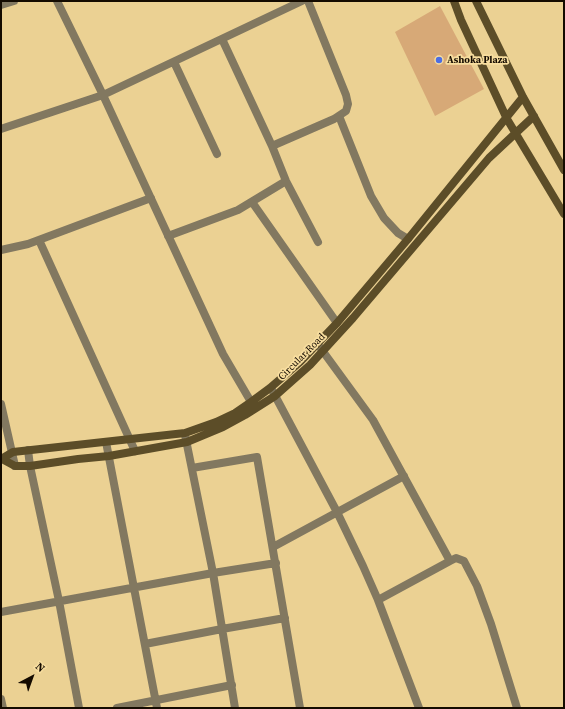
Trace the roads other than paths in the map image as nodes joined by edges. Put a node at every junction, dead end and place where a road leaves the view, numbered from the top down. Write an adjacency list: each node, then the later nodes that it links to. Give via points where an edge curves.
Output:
1 (14, 1): 7 (street)
2 (57, 1): 10 (street)
3 (302, 1): 8 (street)
4 (308, 1): 12 (street, via 346,95 346,111)
5 (454, 1): 14 (main road)
6 (476, 1): 11 (main road)
7 (1, 5)
8 (222, 39): 9 (street); 17 (street)
9 (174, 62): 10 (street); 18 (street)
10 (103, 95): 15 (street); 21 (street)
11 (523, 97): 13 (main road); 14 (main road, Circular Road)
12 (339, 116): 17 (street); 25 (street, via 372,196 384,218 398,233)
13 (534, 116): 16 (main road, Circular Road); 19 (main road)
14 (507, 119): 16 (main road); 25 (main road, Circular Road)
15 (1, 129)
16 (516, 134): 23 (main road); 31 (main road, Circular Road, via 489,158)
17 (272, 146): 20 (street)
18 (217, 154)
19 (564, 170)
20 (286, 181): 22 (street); 27 (street)
21 (151, 198): 24 (street); 26 (street)
22 (252, 202): 24 (street, via 238,210); 29 (street)
23 (564, 214)
24 (168, 236): 35 (street, via 223,354)
25 (408, 239): 29 (main road, Circular Road)
26 (39, 240): 28 (street); 37 (street)
27 (318, 242)
28 (1, 250)
29 (337, 323): 30 (main road, Circular Road)
30 (317, 344): 31 (street); 32 (main road, Circular Road)
31 (322, 351): 33 (main road, Circular Road); 48 (street, via 373,420)
32 (270, 388): 33 (street); 35 (main road, Circular Road)
33 (275, 396): 35 (main road, Circular Road); 49 (street)
34 (1, 404): 42 (street)
35 (253, 405): 36 (main road, Circular Road); 39 (main road, Circular Road, via 223,427)
36 (185, 433): 37 (main road, Circular Road); 39 (street)
37 (130, 439): 38 (main road, Circular Road); 41 (street)
38 (106, 442): 40 (main road, Circular Road); 43 (street)
39 (187, 442): 41 (main road, Circular Road); 47 (street)
40 (28, 450): 42 (main road, Circular Road); 46 (street)
41 (135, 451): 43 (main road, Circular Road)
42 (13, 452): 44 (main road, Circular Road); 45 (street)
43 (109, 456): 46 (main road, Circular Road); 54 (street)
44 (1, 459): 45 (main road, Circular Road)
45 (15, 466): 46 (main road, Circular Road)
46 (30, 466): 56 (street)
47 (192, 468): 50 (street, via 257,457); 53 (street)
48 (404, 476): 49 (street); 51 (street)
49 (337, 512): 50 (street); 55 (street)
50 (273, 547): 52 (street)
51 (450, 561): 55 (street); 70 (street, via 456,558 464,562 477,586)
52 (276, 564): 53 (street); 58 (street)
53 (213, 573): 54 (street); 59 (street)
54 (134, 587): 56 (street); 60 (street)
55 (378, 600): 69 (street)
56 (59, 601): 57 (street); 65 (street)
57 (1, 612)
58 (285, 618): 59 (street); 68 (street)
59 (222, 629): 60 (street); 61 (street)
60 (145, 644): 63 (street)
61 (232, 685): 63 (street); 67 (street)
62 (1, 699): 64 (street)
63 (156, 704): 66 (street)
64 (3, 708)
65 (79, 708)
66 (117, 708)
67 (235, 708)
68 (300, 708)
69 (418, 708)
70 (518, 708)

